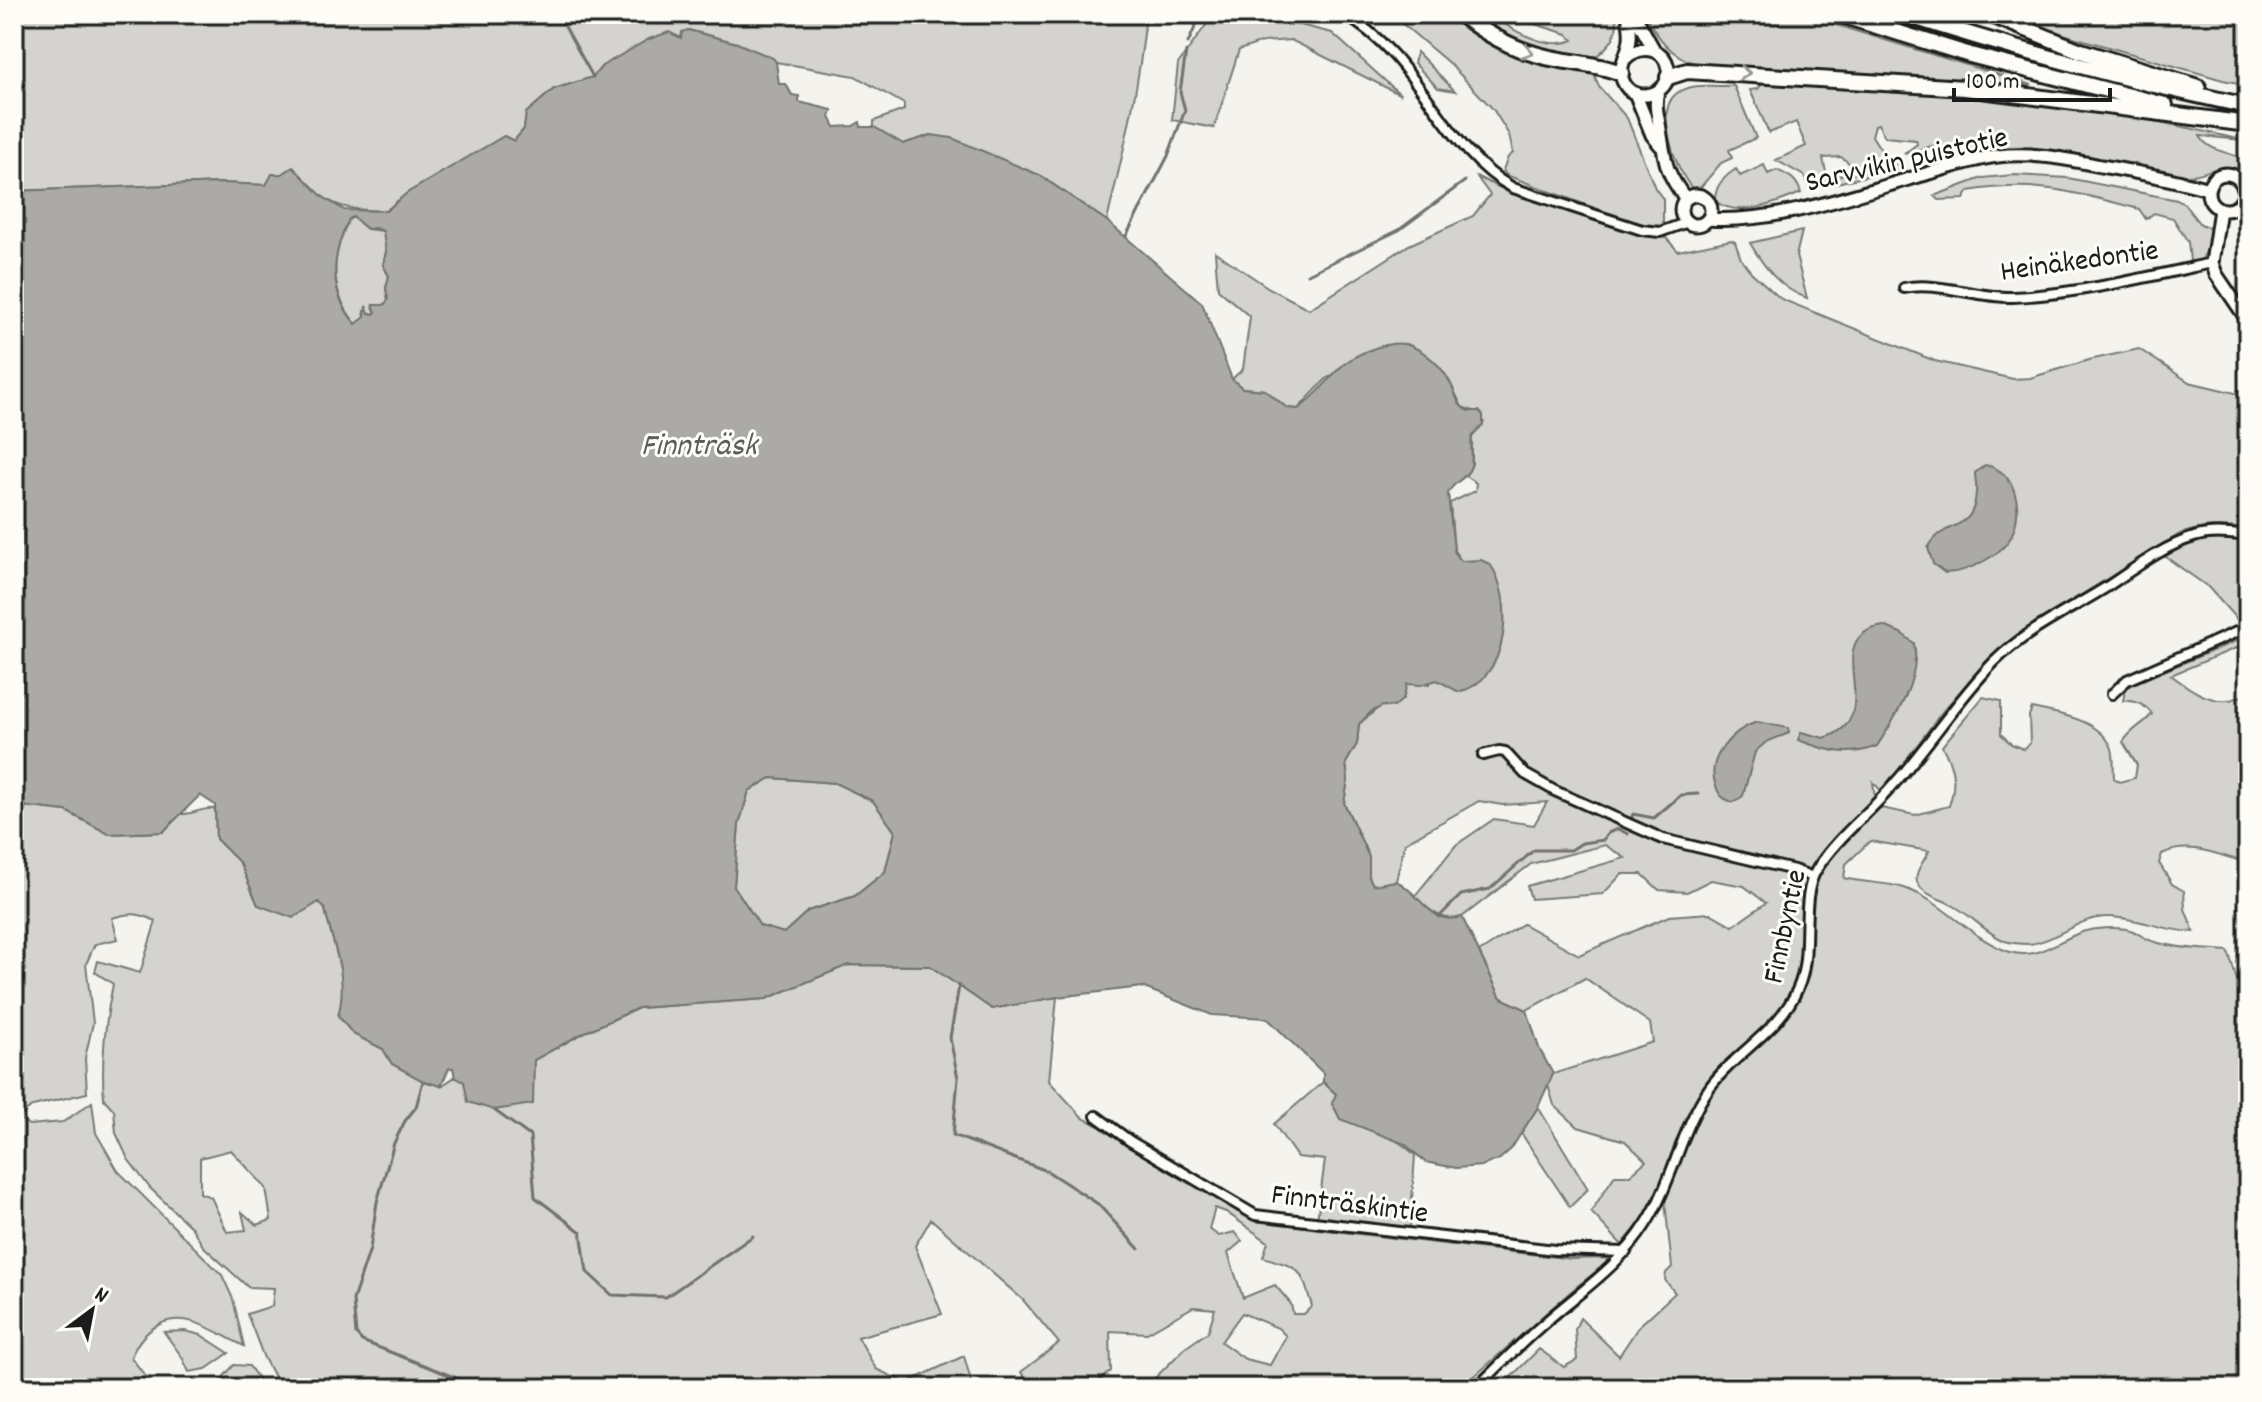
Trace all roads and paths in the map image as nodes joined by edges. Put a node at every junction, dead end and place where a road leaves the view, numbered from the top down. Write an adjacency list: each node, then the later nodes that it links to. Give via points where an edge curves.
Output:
1 (1343, 14): 20 (street, via 1401,61 1495,178 1642,230 1660,232)
2 (1460, 14): 8 (highway, one-way to 8, via 1496,38 1545,57)
3 (1631, 14): 7 (main road); 8 (main road)
4 (1838, 14): 13 (highway, via 1984,59)
5 (1904, 14): 12 (highway, via 2154,86)
6 (1989, 14): 12 (highway, via 2081,51)
7 (1654, 50): 8 (main road, via 1639,49); 9 (main road, via 1666,61)
8 (1623, 66): 11 (main road, via 1625,85)
9 (1668, 77): 10 (main road); 13 (highway, one-way to 13, via 1702,71 1965,88)
10 (1658, 92): 11 (main road); 14 (main road)
11 (1635, 93): 14 (main road)
12 (2248, 104)
13 (2248, 124)
14 (1660, 145): 17 (main road, via 1669,173)
15 (2208, 189): 16 (main road, via 2219,175 2232,175 2242,183); 18 (main road, via 2210,202); 19 (main road, Sarvvikin puistotie, via 2021,154 1951,166 1761,216)
16 (2246, 197): 18 (main road, via 2232,209)
17 (1686, 199): 19 (main road, via 1705,197 1711,208); 20 (main road, via 1681,208)
18 (2220, 209): 21 (main road)
19 (1708, 219): 20 (main road)
20 (1688, 222)
21 (2212, 263): 22 (street, Heinäkedontie, via 2012,297 1918,285); 23 (main road)
22 (1904, 288)
23 (2248, 321)
24 (2248, 536): 28 (street, Finnbyntie, via 2217,533 2182,541 1997,659)
25 (2248, 627): 26 (street, via 2127,680)
26 (2112, 694)
27 (1483, 755): 28 (street, via 1505,752 1525,774 1555,791 1663,839)
28 (1813, 877): 30 (street, Finnbyntie, via 1807,956 1799,987 1774,1025 1709,1089 1664,1192)
29 (1096, 1116): 30 (street, Finnträskintie, via 1255,1215 1555,1250)
30 (1626, 1252): 31 (street, Finnbyntie)
31 (1476, 1388)

